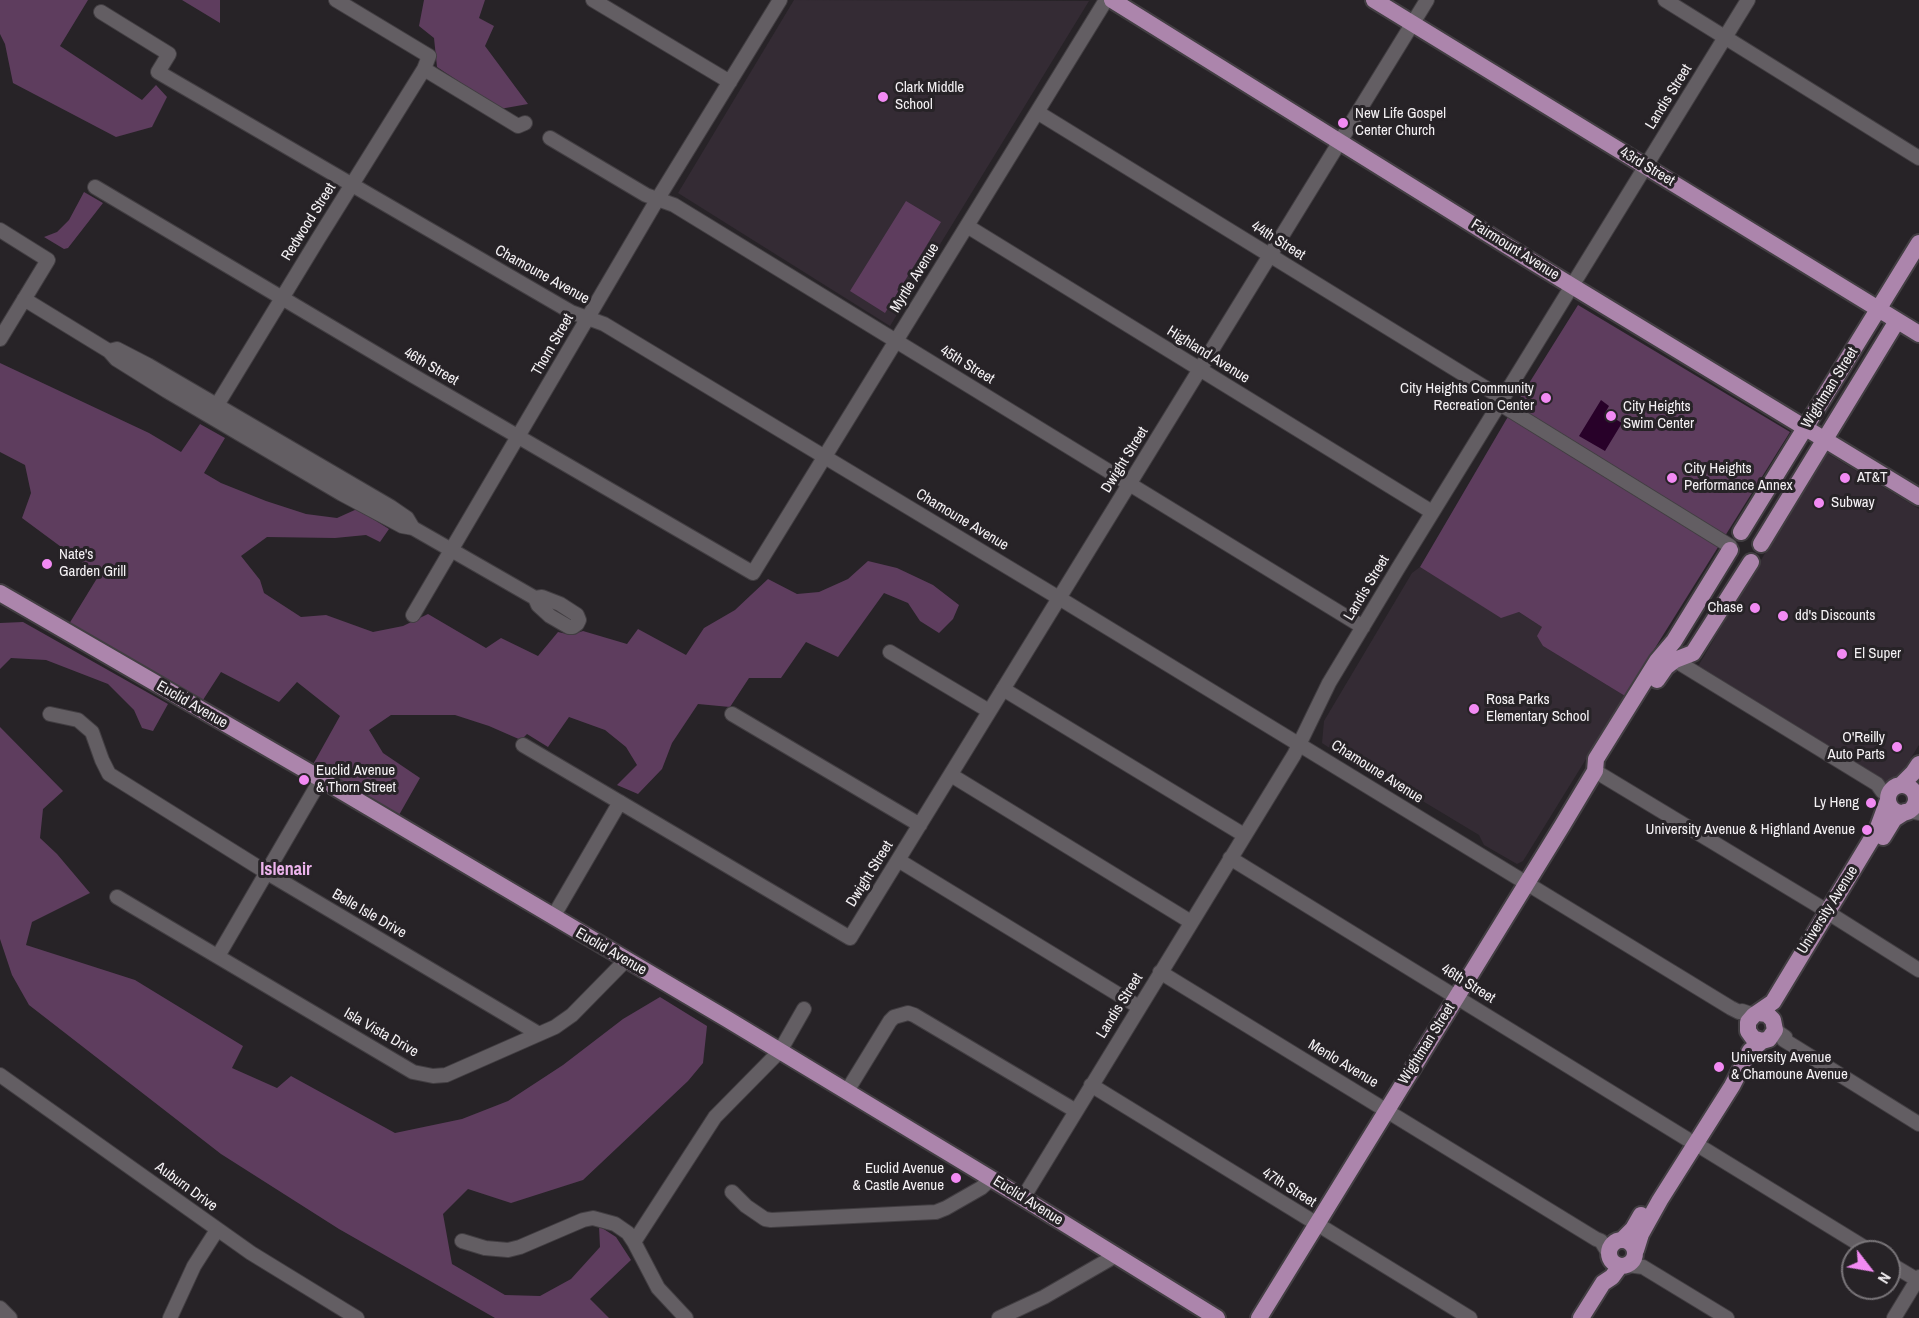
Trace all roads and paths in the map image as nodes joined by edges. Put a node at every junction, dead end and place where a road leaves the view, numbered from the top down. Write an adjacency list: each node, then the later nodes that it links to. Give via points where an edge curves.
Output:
1 (336, 0): 13 (street)
2 (593, 0): 14 (street)
3 (780, 0): 14 (street, Thorn Street)
4 (1106, 0): 15 (street, Myrtle Avenue)
5 (1112, 0): 18 (main road, Fairmount Avenue)
6 (1374, 0): 11 (main road, 43rd Street)
7 (1427, 0): 11 (street, Dwight Street)
8 (1665, 0): 12 (street)
9 (1748, 0): 12 (street, Landis Street)
10 (101, 12): 21 (street, Chamoune Avenue, via 169,54 158,72)
11 (1412, 24): 18 (street, Dwight Street); 20 (main road, 43rd Street)
12 (1725, 38): 19 (street); 20 (street, Landis Street)
13 (426, 62): 16 (street, via 518,126); 21 (street, Redwood Street)
14 (730, 82): 23 (street, Thorn Street)
15 (1037, 112): 24 (street, Myrtle Avenue); 27 (street, 44th Street)
16 (525, 123)
17 (550, 138): 23 (street, 45th Street)
18 (1340, 142): 27 (street, Dwight Street); 28 (main road, Fairmount Avenue)
19 (1919, 158)
20 (1646, 166): 28 (street, Landis Street); 31 (main road, 43rd Street)
21 (352, 184): 29 (street, Redwood Street); 32 (street, Chamoune Avenue)
22 (95, 187): 29 (street, 46th Street)
23 (657, 200): 32 (street, Thorn Street); 36 (street, 45th Street, via 674,205)
24 (966, 226): 36 (street, Myrtle Avenue); 38 (street, Highland Avenue)
25 (0, 230): 30 (street, via 48,260)
26 (1919, 243): 31 (main road, Wightman Street)
27 (1270, 255): 38 (street, Dwight Street); 39 (street, 44th Street)
28 (1571, 285): 39 (street, Landis Street); 41 (main road, Fairmount Avenue)
29 (282, 297): 40 (street, Redwood Street); 42 (street, 46th Street)
30 (24, 299): 35 (street); 37 (street)
31 (1879, 309): 33 (main road, 43rd Street); 41 (main road, Wightman Street)
32 (587, 319): 42 (street, Thorn Street); 44 (street, Chamoune Avenue, via 604,324)
33 (1897, 321): 34 (main road, 43rd Street); 43 (main road, Wightman Street)
34 (1919, 334)
35 (0, 339)
36 (896, 340): 44 (street, Myrtle Avenue); 45 (street, 45th Street)
37 (110, 351): 40 (street, via 126,353); 48 (street, via 157,385 342,494)
38 (1200, 369): 45 (street, Dwight Street); 47 (street, Highland Avenue)
39 (1502, 398): 47 (street, Landis Street); 51 (street, 44th Street, via 1505,408)
40 (217, 405): 48 (street, via 391,507 407,518)
41 (1805, 428): 43 (main road, Fairmount Avenue); 49 (main road, Wightman Street)
42 (519, 436): 52 (street, Thorn Street); 54 (street, 46th Street)
43 (1824, 439): 46 (main road, Fairmount Avenue); 50 (main road, Wightman Street)
44 (824, 457): 54 (street, Myrtle Avenue); 57 (street, Chamoune Avenue)
45 (1130, 483): 57 (street, Dwight Street); 59 (street, 45th Street)
46 (1919, 497)
47 (1432, 512): 59 (street, Landis Street)
48 (413, 528): 52 (street)
49 (1741, 532): 50 (main road, via 1751,532); 51 (main road, Wightman Street, via 1733,537)
50 (1761, 544): 53 (main road, Wightman Street, via 1758,556)
51 (1730, 548): 53 (main road, via 1735,559); 61 (main road, Wightman Street, via 1674,641)
52 (452, 550): 56 (street); 58 (street, Thorn Street)
53 (1750, 562): 61 (main road, Wightman Street, via 1693,653)
54 (753, 573)
55 (0, 593): 71 (main road, Euclid Avenue)
56 (535, 598)
57 (1059, 598): 62 (street, Dwight Street); 66 (street, Chamoune Avenue)
58 (413, 615)
59 (1363, 627): 66 (street, Landis Street)
60 (890, 652): 63 (street)
61 (1669, 656): 69 (main road, Wightman Street, via 1596,759); 72 (street)
62 (1003, 689): 63 (street, Dwight Street); 76 (street)
63 (990, 711): 70 (street, Dwight Street)
64 (50, 714): 79 (street, Belle Isle Drive, via 78,720 92,732 109,774)
65 (732, 714): 75 (street)
66 (1299, 744): 76 (street, Landis Street); 80 (street, Chamoune Avenue)
67 (523, 745): 73 (street)
68 (1919, 764): 72 (main road, University Avenue)
69 (1595, 771): 80 (main road, Wightman Street); 82 (street)
70 (951, 775): 75 (street, Dwight Street); 84 (street)
71 (321, 779): 79 (street); 83 (main road, Euclid Avenue)
72 (1890, 791): 74 (main road, via 1910,787); 74 (main road, via 1889,805 1896,811); 82 (main road, University Avenue, via 1877,830)
73 (620, 802): 78 (street, Dwight Street, via 850,938); 83 (street)
74 (1914, 803): 82 (main road, University Avenue, via 1894,819)
75 (920, 825): 78 (street, Dwight Street)
76 (1244, 835): 77 (street, Landis Street)
77 (1230, 858): 84 (street, Landis Street); 89 (street, 46th Street)
78 (898, 860): 90 (street)
79 (266, 872): 85 (street); 93 (street, Belle Isle Drive)
80 (1526, 884): 89 (main road, Wightman Street); 92 (street, Chamoune Avenue)
81 (117, 897): 85 (street, Isla Vista Drive)
82 (1831, 914): 87 (street); 92 (main road, University Avenue, via 1773,1002); 94 (main road, University Avenue, via 1783,1000)
83 (553, 917): 86 (main road, Euclid Avenue)
84 (1191, 922): 88 (street, Landis Street)
85 (218, 956): 93 (street, Isla Vista Drive, via 413,1072 446,1075)
86 (626, 960): 93 (street, Isla Vista Drive, via 572,1015); 95 (main road, Euclid Avenue)
87 (1919, 970)
88 (1160, 972): 90 (street, Landis Street); 99 (street, Menlo Avenue)
89 (1457, 996): 99 (main road, Wightman Street); 102 (street, 46th Street)
90 (1139, 1007): 97 (street, Landis Street)
91 (804, 1009): 95 (street)
92 (1749, 1020): 94 (main road, via 1753,1038); 94 (main road, via 1770,1016); 102 (main road, University Avenue, via 1744,1047)
93 (539, 1034)
94 (1773, 1034): 101 (street); 102 (main road, University Avenue, via 1750,1050 1732,1086)
95 (780, 1051): 98 (main road, Euclid Avenue); 110 (street, via 715,1117)
96 (0, 1075): 107 (street, Auburn Drive)
97 (1091, 1085): 100 (street, Landis Street); 106 (street, 47th Street)
98 (847, 1091): 100 (street, via 890,1021 908,1013); 103 (main road, Euclid Avenue)
99 (1387, 1110): 106 (main road, Wightman Street); 111 (street, Menlo Avenue)
100 (1076, 1111): 105 (street, Landis Street)
101 (1919, 1124)
102 (1692, 1141): 108 (street, 46th Street); 111 (main road, University Avenue, via 1650,1216)
103 (991, 1179): 104 (street, via 936,1212 771,1220 746,1206); 105 (main road, Euclid Avenue)
104 (732, 1192)
105 (1023, 1198): 112 (main road, Euclid Avenue)
106 (1317, 1224): 122 (main road, Wightman Street); 123 (street, 47th Street)
107 (217, 1230): 118 (street, via 194,1266); 119 (street, Auburn Drive)
108 (1853, 1240)
109 (462, 1241): 110 (street, via 508,1250 593,1218 615,1224)
110 (634, 1242): 120 (street, via 658,1288)
111 (1622, 1254): 124 (main road, University Avenue, via 1602,1275 1603,1283); 125 (street, Menlo Avenue)
112 (1115, 1256): 116 (main road, Euclid Avenue); 121 (street)
113 (1901, 1270): 114 (street)
114 (1918, 1280): 126 (street)
115 (0, 1308): 117 (street)
116 (1210, 1316)
117 (10, 1318)
118 (170, 1318)
119 (357, 1318)
120 (686, 1318)
121 (999, 1318)
122 (1259, 1318)
123 (1470, 1318)
124 (1581, 1318)
125 (1727, 1318)
126 (1894, 1318)

